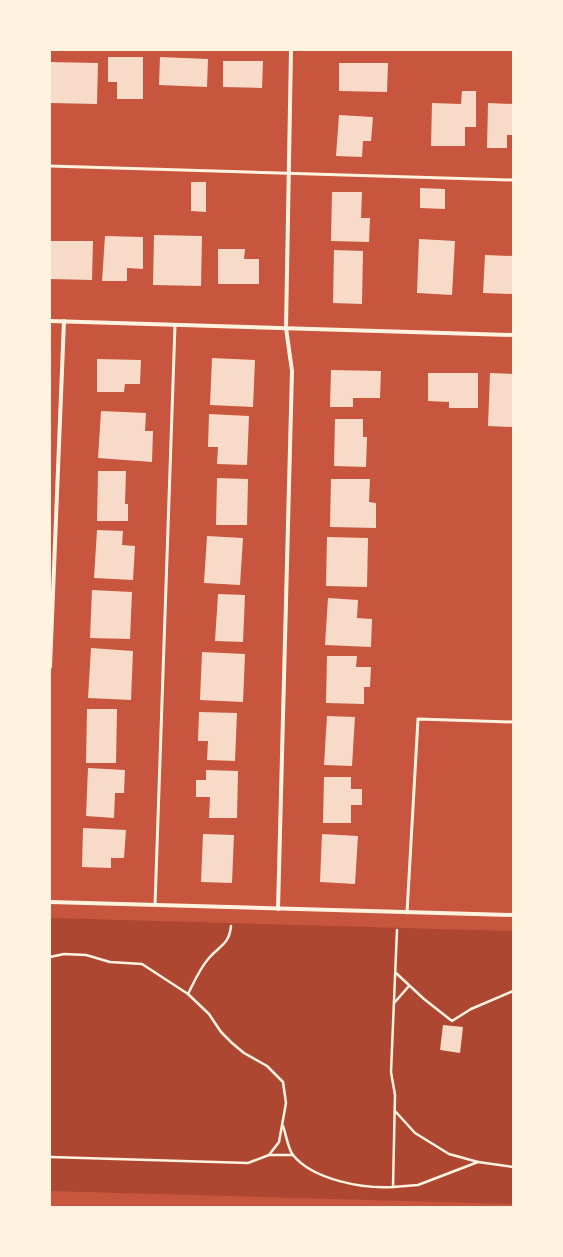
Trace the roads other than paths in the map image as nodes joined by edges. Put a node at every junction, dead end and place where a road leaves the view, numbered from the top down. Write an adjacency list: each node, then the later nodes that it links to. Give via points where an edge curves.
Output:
1 (291, 50): 3 (street)
2 (50, 166): 3 (lane)
3 (289, 173): 4 (lane); 8 (street)
4 (513, 180)
5 (50, 321): 6 (street)
6 (64, 321): 7 (street); 10 (street)
7 (175, 325): 8 (street); 13 (lane)
8 (286, 328): 9 (street); 14 (street, via 292,371)
9 (513, 335)
10 (50, 667)
11 (513, 722): 15 (lane, via 418,719)
12 (50, 902): 13 (street)
13 (155, 905): 14 (street)
14 (278, 909): 15 (street)
15 (406, 913): 16 (street)
16 (513, 915)

